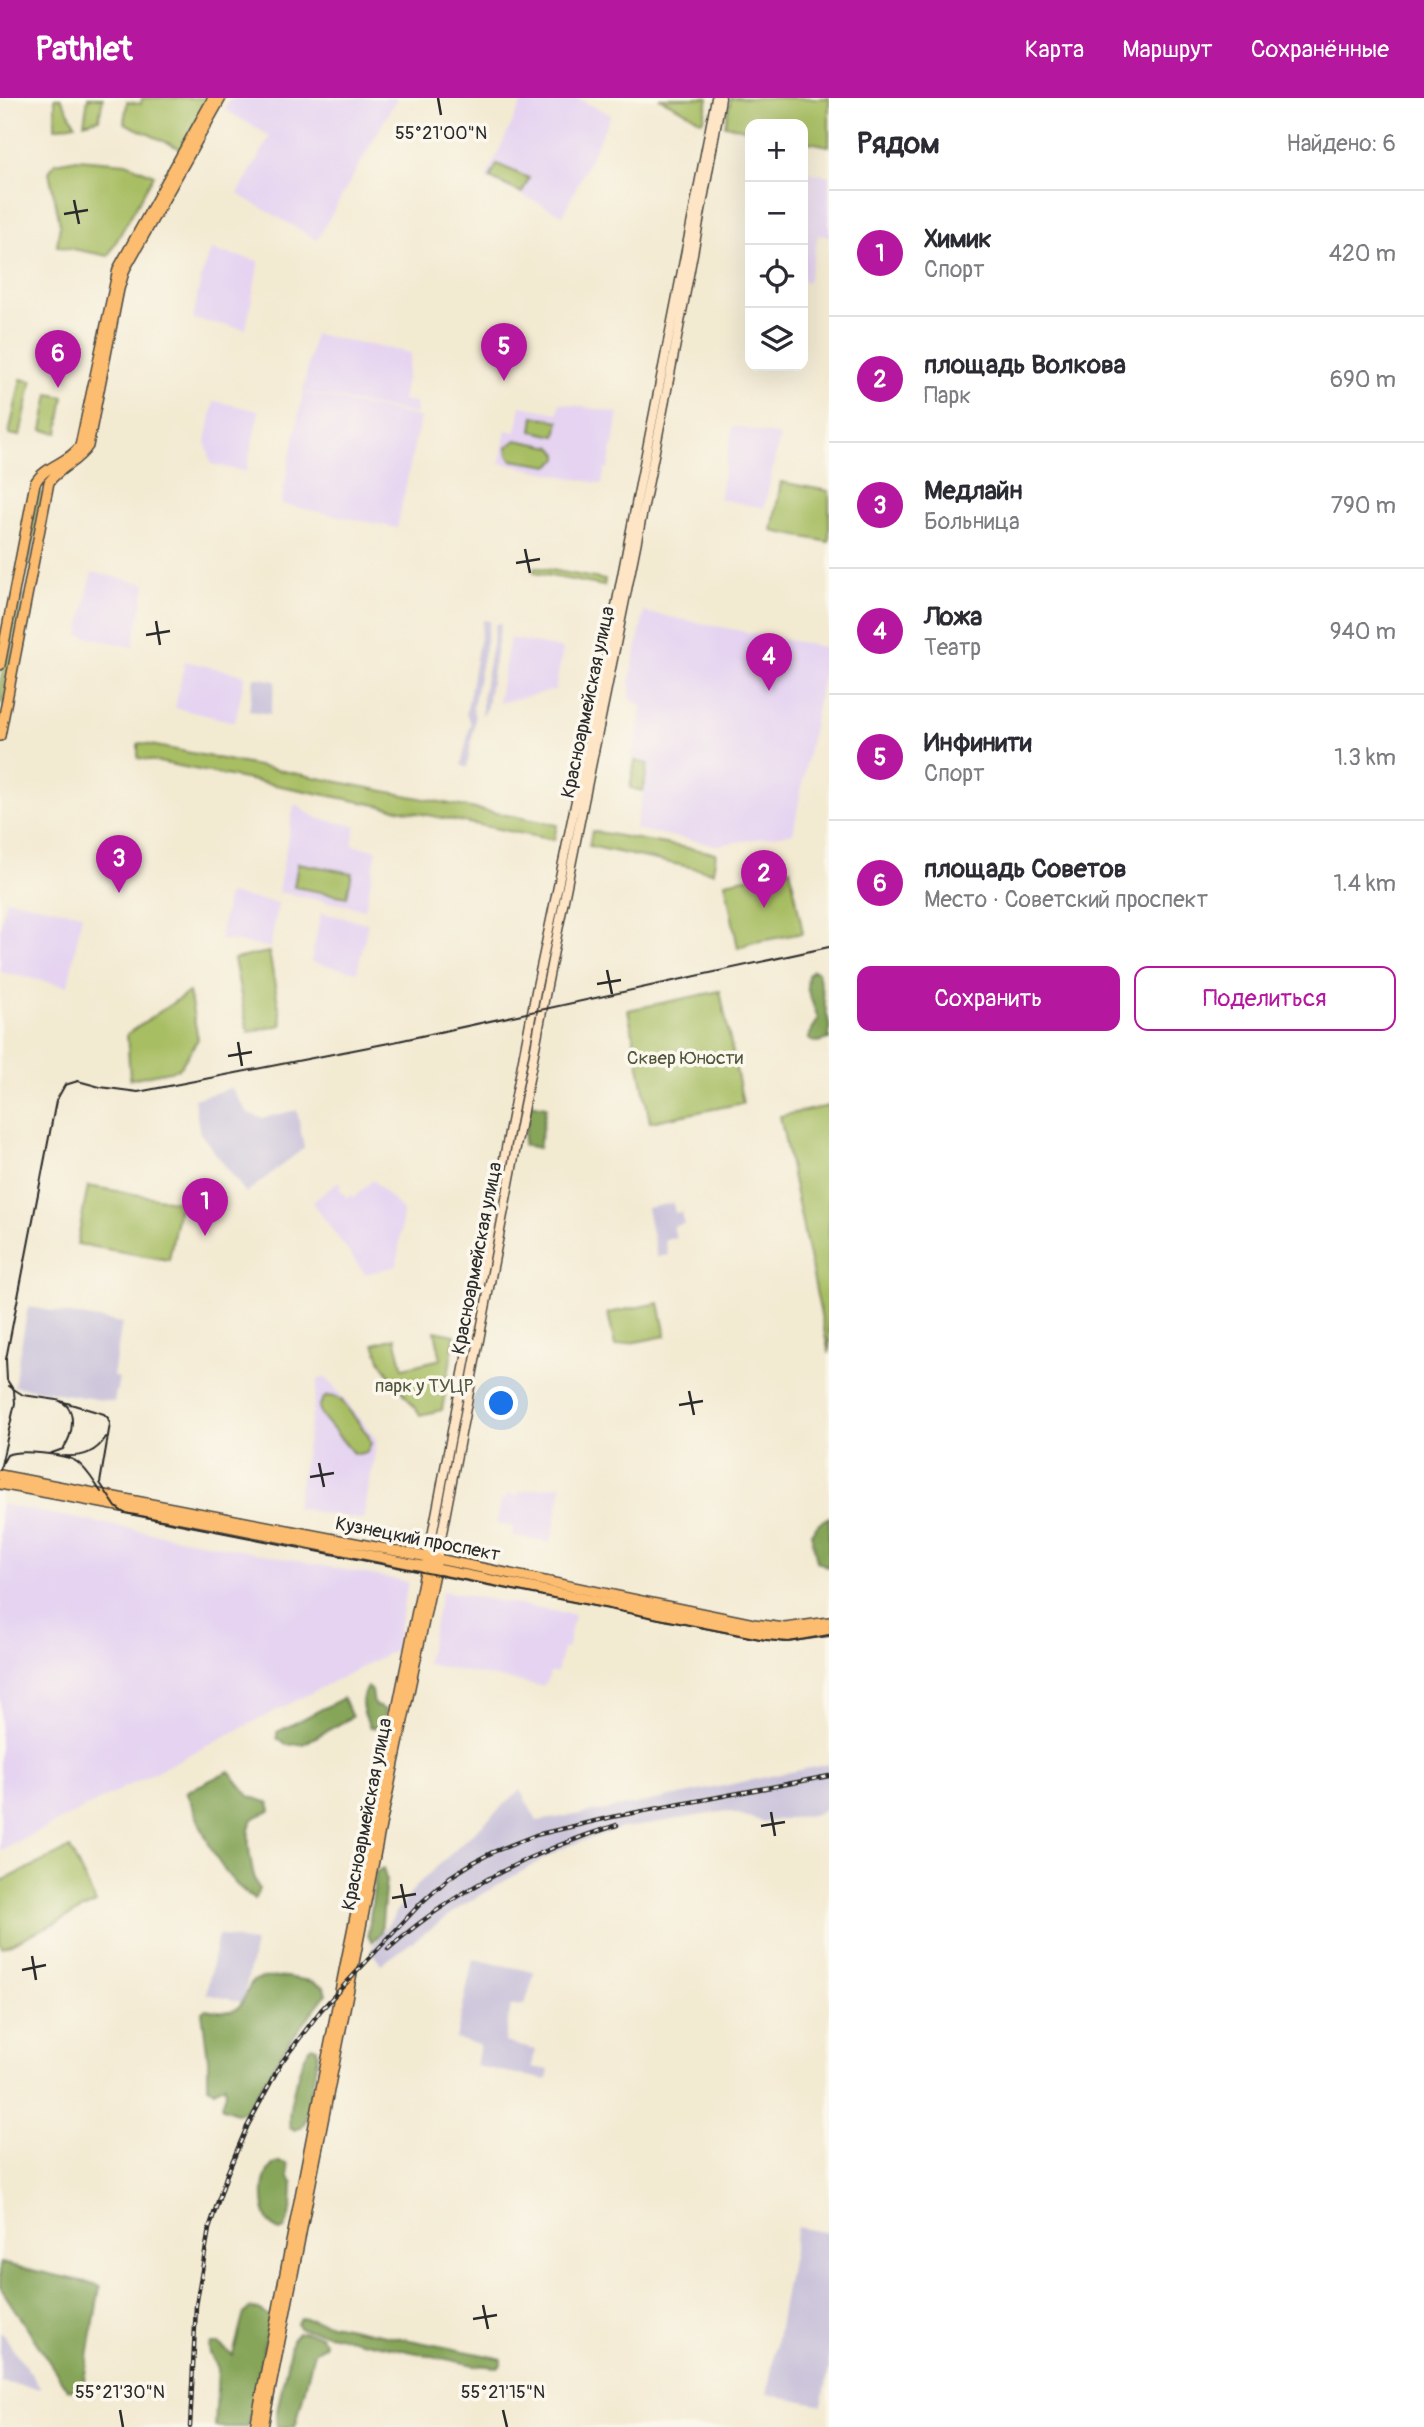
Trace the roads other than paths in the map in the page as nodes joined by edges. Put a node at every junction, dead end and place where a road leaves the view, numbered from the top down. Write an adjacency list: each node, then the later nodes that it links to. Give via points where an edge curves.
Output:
1 (213, 98): 7 (main road, via 118,269 82,441 76,452 35,483)
2 (221, 98): 8 (main road, via 125,269 90,440 81,456 49,482)
3 (716, 98): 5 (main road)
4 (722, 98): 5 (main road)
5 (712, 134): 6 (main road, Красноармейская улица); 6 (main road, Красноармейская улица, via 706,141)
6 (677, 319): 15 (main road, Красноармейская улица, via 626,580 536,991)
7 (19, 569): 8 (main road, via 24,575); 9 (main road)
8 (32, 571): 10 (main road)
9 (13, 597): 10 (main road, via 21,591); 11 (main road)
10 (27, 600): 12 (main road)
11 (0, 665)
12 (0, 736)
13 (0, 1475): 15 (main road, Кузнецкий проспект)
14 (0, 1484): 15 (main road, Кузнецкий проспект)
15 (431, 1563): 16 (main road, Кузнецкий проспект, via 754,1624 785,1628); 17 (main road, Кузнецкий проспект, via 755,1633 785,1637); 18 (main road, Красноармейская улица); 19 (main road, Красноармейская улица)
16 (829, 1622)
17 (829, 1631)
18 (255, 2427)
19 (263, 2427)

